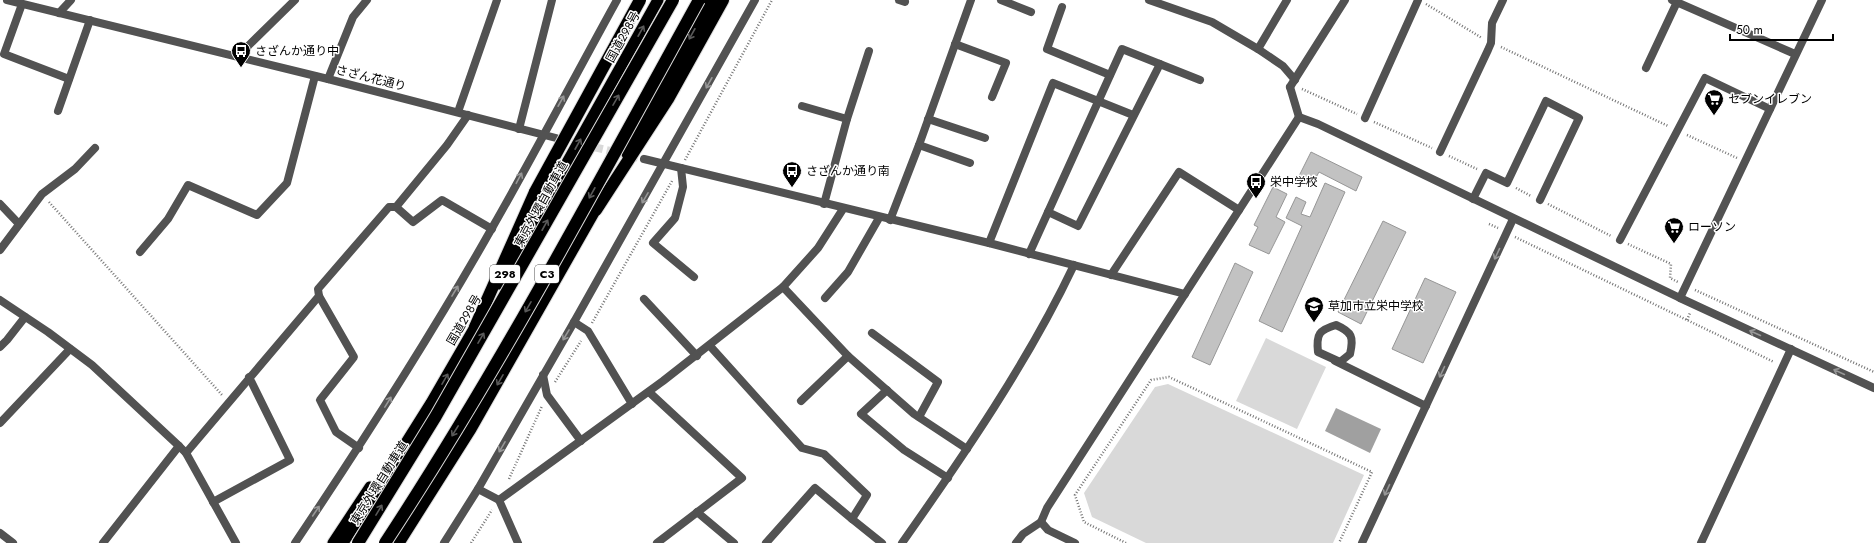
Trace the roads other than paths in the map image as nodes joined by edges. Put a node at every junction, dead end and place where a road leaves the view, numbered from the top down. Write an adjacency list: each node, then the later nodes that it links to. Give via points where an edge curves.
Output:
1 (6, 0): 24 (street, さざん花通り)
2 (71, 0): 27 (street)
3 (295, 0): 33 (street, via 248,46)
4 (367, 0): 39 (street, via 353,17)
5 (497, 0): 47 (street)
6 (552, 0): 54 (street)
7 (617, 0): 55 (street, one-way to 7)
8 (640, 0): 96 (highway, bridge, via 535,192)
9 (658, 0): 96 (highway, 国道298号 / 298, one-way to 9)
10 (673, 0): 136 (highway, 東京外環自動車道 / C3, one-way to 10, bridge, via 448,396)
11 (699, 0): 137 (highway, C3, one-way to 137, bridge, via 533,299 463,419)
12 (711, 0): 71 (highway, one-way to 71)
13 (723, 0): 71 (highway, via 668,99)
14 (755, 0): 63 (street, one-way to 63)
15 (971, 0): 29 (street)
16 (1001, 0): 26 (street)
17 (1149, 0): 30 (street, via 1212,22)
18 (1287, 0): 30 (street)
19 (1345, 0): 41 (street)
20 (1419, 0): 51 (street)
21 (1503, 0): 60 (street, via 1492,23 1490,43)
22 (1822, 0): 32 (street)
23 (1674, 1): 32 (street); 35 (street)
24 (22, 4): 27 (street, さざん花通り); 38 (street, via 4,54)
25 (1062, 7): 36 (street, via 1046,49)
26 (1031, 12)
27 (59, 13): 28 (street, さざん花通り)
28 (90, 20): 33 (street, さざん花通り); 38 (street)
29 (955, 44): 42 (street, via 1006,63); 53 (street)
30 (1258, 49): 41 (street, via 1283,66)
31 (869, 51): 52 (street)
32 (1796, 54): 45 (street)
33 (243, 58): 37 (street, さざん花通り)
34 (1160, 64): 36 (street, via 1122,49); 40 (street); 49 (street)
35 (1646, 68)
36 (1110, 75): 43 (street)
37 (315, 76): 39 (street, さざん花通り); 82 (street, via 287,183 257,215 188,185 168,219)
38 (69, 79): 46 (street)
39 (328, 79): 47 (street, さざん花通り)
40 (1200, 80)
41 (1292, 84): 50 (street)
42 (992, 97)
43 (1099, 101): 49 (street); 73 (street); 80 (street, via 1053,83)
44 (802, 106): 52 (street)
45 (1770, 109): 79 (street, via 1705,78); 91 (street)
46 (58, 111)
47 (458, 112): 48 (street, さざん花通り)
48 (468, 116): 54 (street, さざん花通り); 69 (street)
49 (1133, 116): 73 (street, via 1078,226)
50 (1299, 117): 65 (street); 72 (street)
51 (1365, 118)
52 (847, 119): 68 (street)
53 (928, 119): 57 (street); 58 (street)
54 (519, 129): 55 (street, さざん花通り)
55 (542, 135): 56 (street, さざん花通り); 78 (street, one-way to 55)
56 (556, 138)
57 (985, 138)
58 (919, 144): 62 (street); 76 (street)
59 (95, 148): 77 (street, via 75,169 42,194)
60 (1440, 152)
61 (644, 159): 63 (street)
62 (970, 163)
63 (664, 164): 64 (street); 95 (street, one-way to 95)
64 (681, 168): 68 (street); 86 (street, via 683,187 675,218 653,244)
65 (1473, 199): 66 (street, via 1486,173 1507,183 1546,101 1579,118); 75 (street)
66 (1540, 200)
67 (0, 204): 77 (street)
68 (824, 204): 70 (street)
69 (396, 207): 78 (street, via 413,222 442,200); 89 (street, via 389,207 318,289)
70 (843, 209): 74 (street); 87 (street, via 818,248)
71 (596, 210): 116 (highway, one-way to 116)
72 (1239, 210): 85 (street, via 1179,172); 88 (street)
73 (1048, 212): 83 (street)
74 (879, 218): 76 (street); 90 (street, via 848,272)
75 (1513, 219): 91 (street); 113 (street, one-way to 113)
76 (890, 220): 80 (street)
77 (19, 224): 81 (street)
78 (492, 228): 119 (street, one-way to 78)
79 (1620, 240)
80 (989, 244): 83 (street)
81 (0, 250)
82 (140, 252)
83 (1029, 254): 84 (street)
84 (1074, 265): 85 (street); 120 (street, via 1053,309)
85 (1111, 275): 88 (street)
86 (694, 277)
87 (783, 288): 98 (street); 103 (street)
88 (1185, 294): 128 (street, via 1051,501)
89 (319, 296): 106 (street); 119 (street, via 354,357 320,400 336,432)
90 (825, 298)
91 (1680, 298): 101 (street, one-way to 91)
92 (644, 299): 102 (street)
93 (0, 300): 94 (street)
94 (25, 317): 99 (street); 100 (street)
95 (574, 322): 105 (street, one-way to 105); 112 (street, via 588,331)
96 (475, 327): 111 (highway, 国道298号 / 298, one-way to 96)
97 (872, 333): 114 (street, via 938,382)
98 (710, 346): 102 (street); 127 (street, via 802,448 824,454 867,495)
99 (0, 347)
100 (70, 349): 115 (street); 118 (street, via 92,364)
101 (1791, 349): 107 (street, one-way to 101); 150 (street)
102 (697, 356): 109 (street)
103 (848, 356): 108 (street); 110 (street)
104 (1328, 358): 104 (street, via 1318,352 1316,339 1324,328 1336,325 1348,330 1353,342 1350,354 1340,362); 113 (street)
105 (543, 375): 117 (street, via 547,395); 123 (street, one-way to 123)
106 (250, 377): 121 (street); 125 (street, via 290,460)
107 (1874, 388)
108 (887, 390): 114 (street); 122 (street, via 861,414 904,450)
109 (649, 392): 112 (street); 126 (street, via 742,478)
110 (801, 400)
111 (431, 403): 134 (highway); 135 (highway, 国道298号 / 298)
112 (632, 404): 117 (street)
113 (1426, 406): 149 (street, one-way to 149)
114 (919, 417): 120 (street)
115 (0, 422)
116 (471, 429): 138 (highway); 139 (highway, via 427,513)
117 (581, 441): 124 (street)
118 (180, 446): 121 (street); 131 (street)
119 (359, 448): 133 (street, one-way to 119)
120 (968, 449): 122 (street)
121 (186, 453): 125 (street)
122 (948, 478): 146 (street)
123 (478, 489): 124 (street); 140 (street)
124 (499, 500): 141 (street)
125 (213, 502): 132 (street)
126 (697, 512): 142 (street); 143 (street)
127 (852, 519): 144 (street, via 815,488); 145 (street)
128 (1041, 522): 147 (street, via 1023,534); 148 (street, via 1048,530)
129 (0, 533): 130 (street)
130 (13, 543)
131 (103, 543)
132 (236, 543)
133 (294, 543)
134 (333, 543)
135 (343, 543)
136 (358, 543)
137 (385, 543)
138 (399, 543)
139 (408, 543)
140 (444, 543)
141 (518, 543)
142 (657, 543)
143 (734, 543)
144 (766, 543)
145 (882, 543)
146 (902, 543)
147 (1016, 543)
148 (1075, 543)
149 (1362, 543)
150 (1701, 543)

